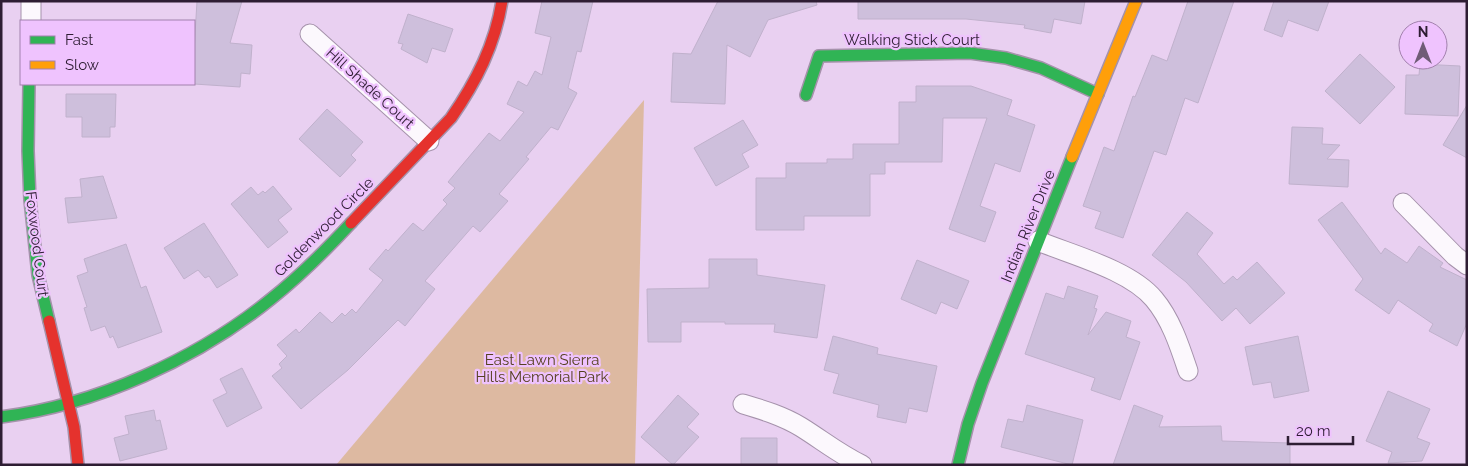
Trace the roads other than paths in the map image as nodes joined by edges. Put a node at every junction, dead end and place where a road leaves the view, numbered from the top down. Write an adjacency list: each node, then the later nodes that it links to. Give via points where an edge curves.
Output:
1 (31, 1): 4 (street)
2 (502, 1): 9 (street, Goldenwood Circle, via 493,41 470,92)
3 (1136, 1): 7 (street, Indian River Drive)
4 (31, 20)
5 (310, 34): 9 (street, Hill Shade Court)
6 (29, 85): 14 (street, Foxwood Court, via 30,200 37,266)
7 (1098, 94): 8 (street, Walking Stick Court, via 1041,68 1006,58 970,53 819,56); 11 (street, Indian River Drive)
8 (806, 95)
9 (429, 141): 14 (street, Goldenwood Circle, via 320,257 251,314 174,361 112,389)
10 (1403, 203): 12 (street)
11 (1038, 241): 13 (street, via 1130,279 1154,298 1178,341); 19 (street, Indian River Drive, via 974,405)
12 (1467, 265)
13 (1188, 371)
14 (67, 402): 16 (street, Goldenwood Circle); 17 (street, Foxwood Court, via 74,427)
15 (742, 404): 18 (street, via 773,413 800,426)
16 (1, 417)
17 (78, 465)
18 (862, 465)
19 (958, 465)

